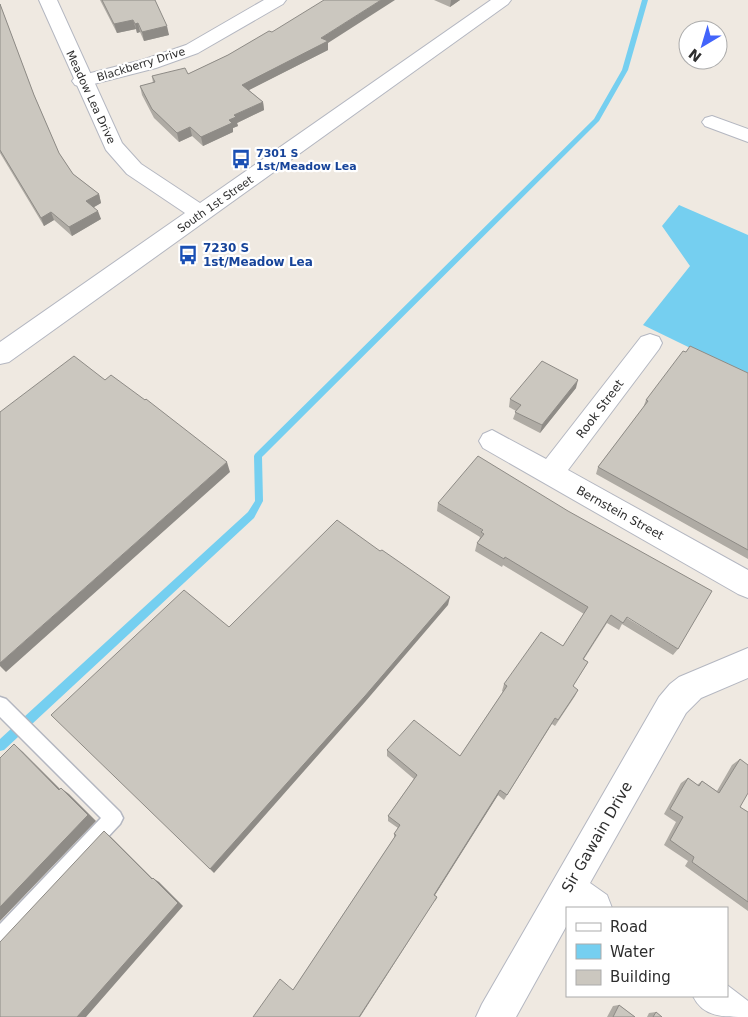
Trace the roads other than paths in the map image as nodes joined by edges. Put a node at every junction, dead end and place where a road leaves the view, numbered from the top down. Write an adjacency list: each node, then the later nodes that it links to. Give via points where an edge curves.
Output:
1 (48, 0): 4 (street, Meadow Lea Drive)
2 (277, 0): 4 (street, Blackberry Drive, via 192,49)
3 (502, 0): 7 (street, South 1st Street)
4 (82, 81): 7 (street, Meadow Lea Drive, via 113,146 134,169)
5 (712, 122): 6 (street)
6 (748, 136)
7 (201, 214): 9 (street, South 1st Street)
8 (650, 343): 11 (street, Rook Street)
9 (0, 355)
10 (492, 441): 11 (street, Bernstein Street)
11 (550, 474): 12 (street, Bernstein Street)
12 (748, 585)
13 (748, 662): 15 (street, Sir Gawain Drive, via 694,686 681,694 670,708)
14 (4, 708): 17 (lane, via 114,818)
15 (581, 899)
16 (566, 919): 19 (street, Sir Gawain Drive)
17 (0, 938)
18 (711, 997): 20 (street)
19 (494, 1017)
20 (739, 1017)

